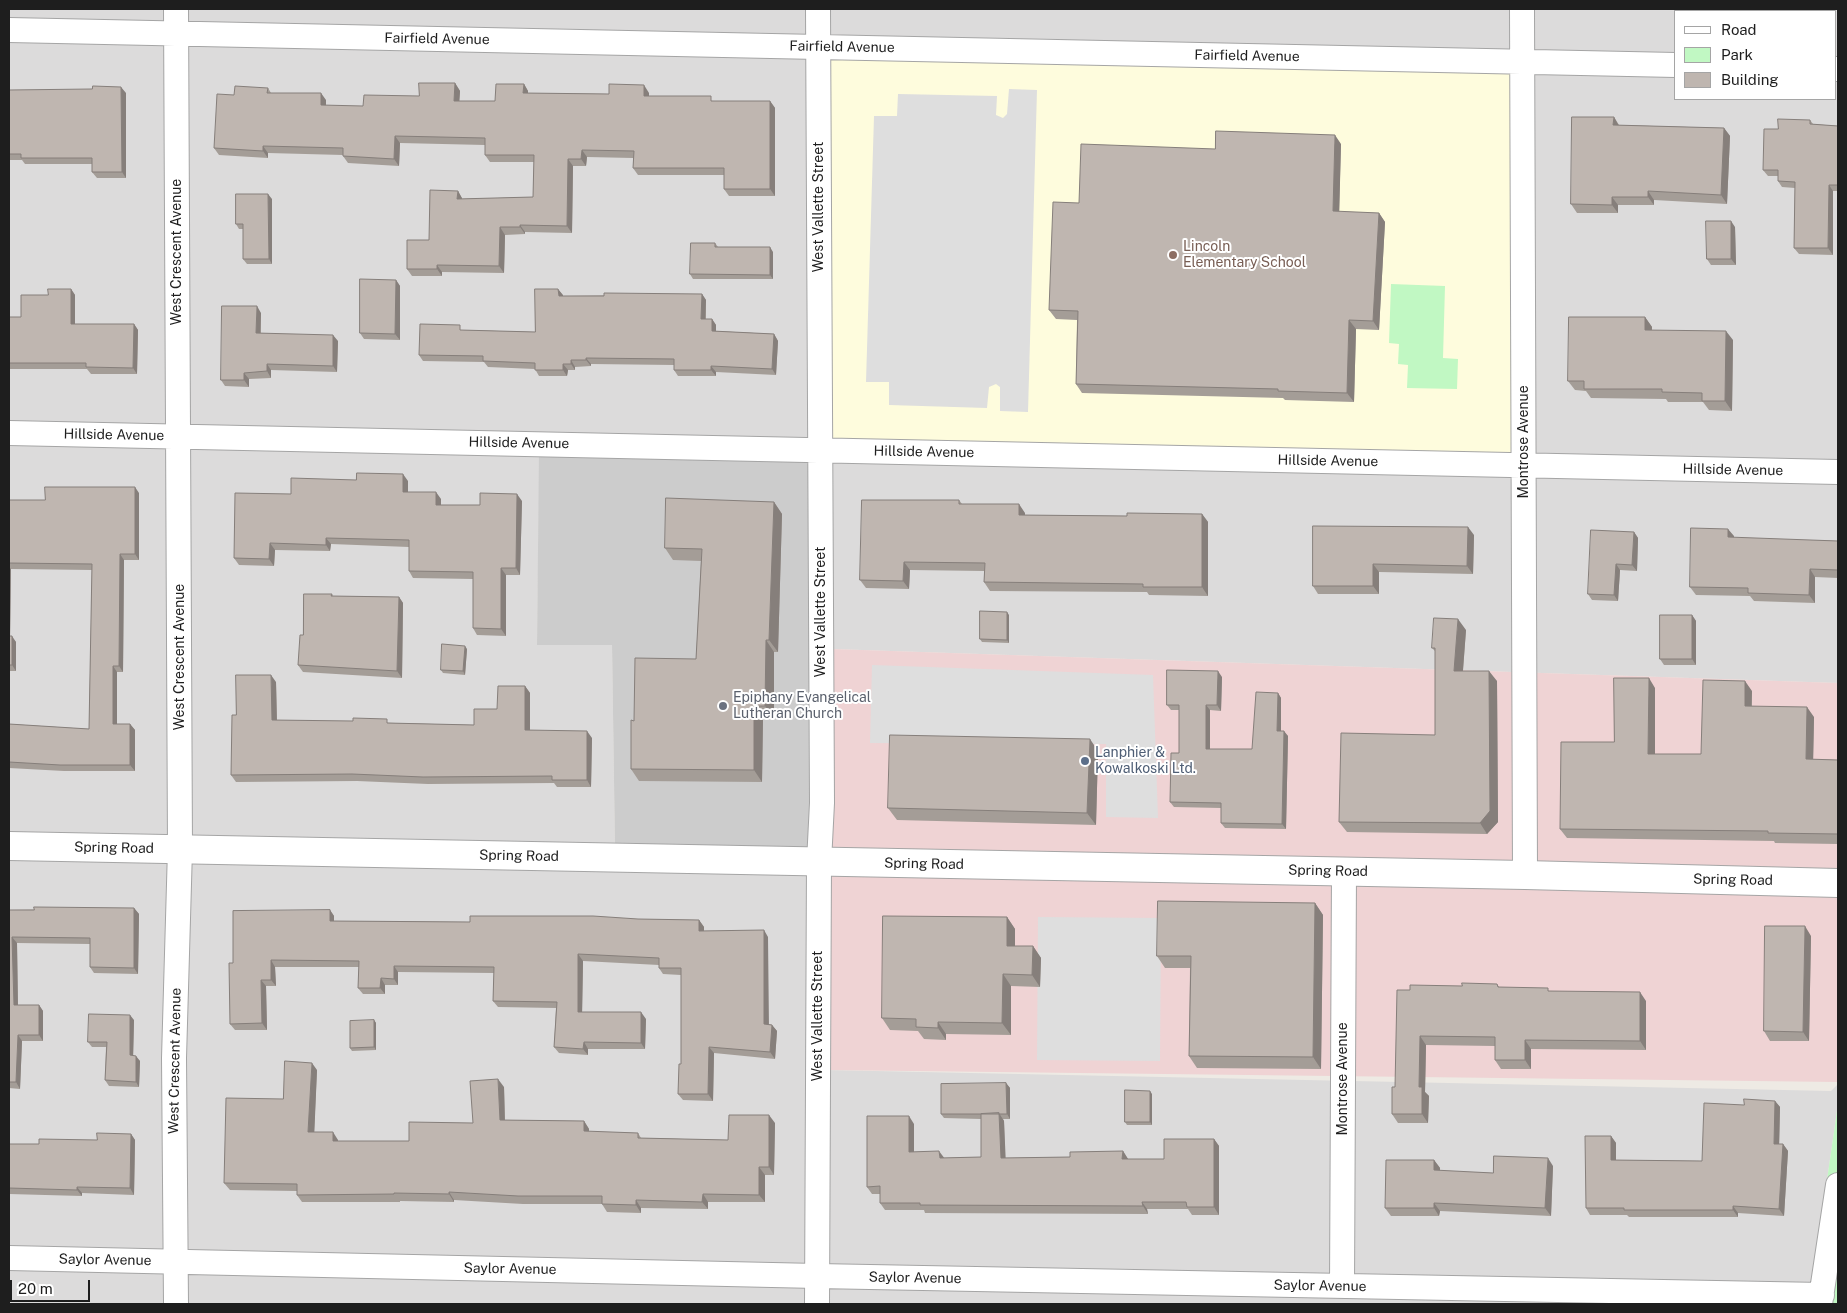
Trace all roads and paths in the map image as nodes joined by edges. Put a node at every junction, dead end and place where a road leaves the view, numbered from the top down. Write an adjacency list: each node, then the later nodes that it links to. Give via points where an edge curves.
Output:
1 (176, 9): 5 (street, West Crescent Avenue)
2 (818, 9): 6 (street, West Vallette Street)
3 (1522, 9): 7 (street, Montrose Avenue)
4 (9, 30): 5 (street, Fairfield Avenue)
5 (176, 34): 6 (street, Fairfield Avenue); 10 (street, West Crescent Avenue)
6 (818, 47): 7 (street, Fairfield Avenue); 11 (street, West Vallette Street)
7 (1522, 62): 8 (street, Fairfield Avenue); 12 (street, Montrose Avenue)
8 (1674, 65)
9 (9, 433): 10 (street, Hillside Avenue)
10 (178, 436): 11 (street, Hillside Avenue); 15 (street, West Crescent Avenue)
11 (820, 450): 12 (street, Hillside Avenue); 16 (street, West Vallette Street, via 822,803)
12 (1524, 465): 13 (street, Hillside Avenue); 18 (street, Montrose Avenue)
13 (1838, 472)
14 (9, 846): 15 (street, Spring Road)
15 (180, 849): 16 (street, Spring Road); 22 (street, West Crescent Avenue, via 174,1058)
16 (819, 862): 17 (street, Spring Road); 23 (street, West Vallette Street)
17 (1344, 872): 18 (street, Spring Road); 24 (street, Montrose Avenue)
18 (1525, 875): 19 (street, Spring Road)
19 (1838, 883)
20 (1838, 1186): 25 (street)
21 (9, 1258): 22 (street, Saylor Avenue)
22 (175, 1261): 23 (street, Saylor Avenue); 26 (street, West Crescent Avenue)
23 (817, 1276): 24 (street, Saylor Avenue); 27 (street, West Vallette Street)
24 (1342, 1286): 25 (street, Saylor Avenue)
25 (1821, 1300)
26 (176, 1304)
27 (817, 1304)

